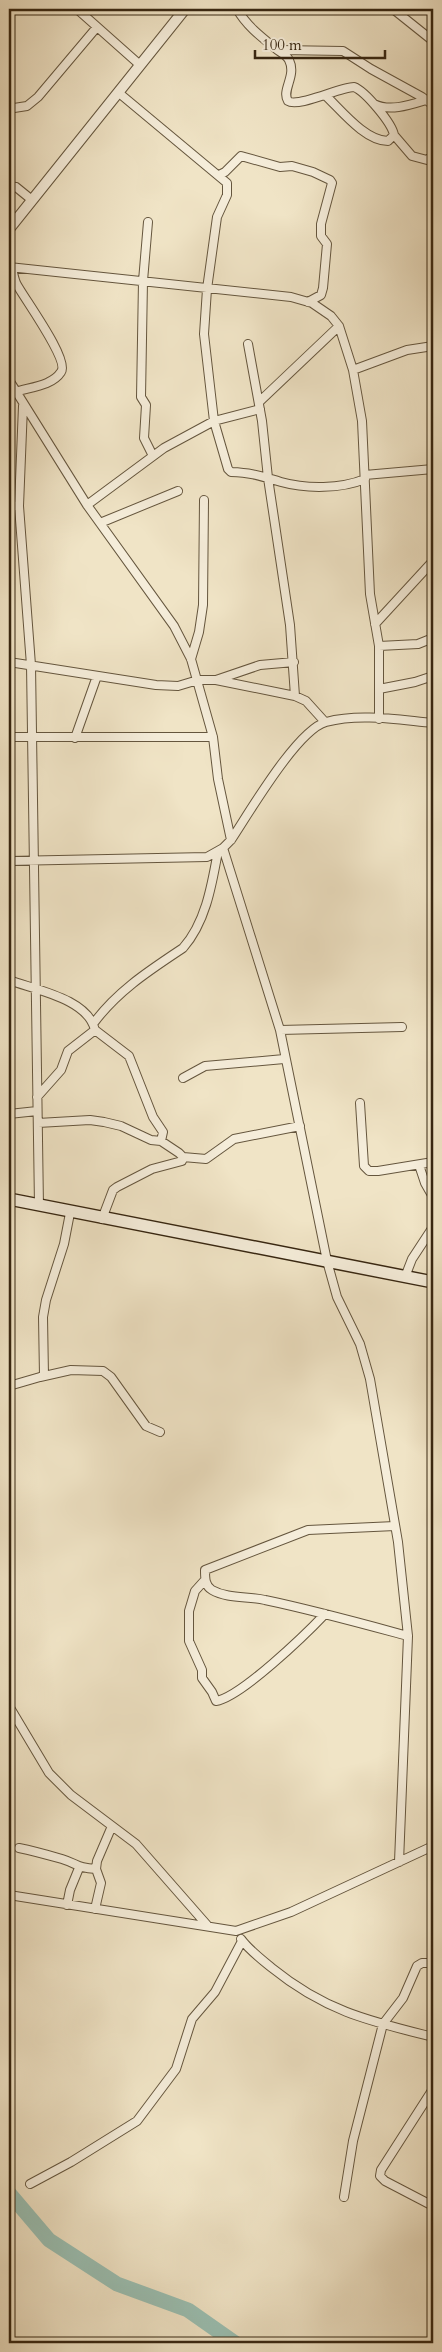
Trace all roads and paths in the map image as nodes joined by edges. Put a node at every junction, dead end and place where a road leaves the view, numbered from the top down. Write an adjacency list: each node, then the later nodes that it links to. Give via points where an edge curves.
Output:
1 (77, 9): 5 (street)
2 (185, 9): 8 (street)
3 (237, 9): 7 (street, via 243,19)
4 (393, 9): 6 (street)
5 (97, 27): 8 (street); 9 (street, via 27,106 9,106)
6 (433, 41)
7 (278, 50): 11 (street, via 289,59 293,73 286,93 288,101 299,103); 12 (street, via 343,51)
8 (140, 65): 10 (street)
9 (9, 83)
10 (118, 93): 16 (street); 18 (street)
11 (325, 94): 13 (street, via 354,87); 14 (street, via 375,140 388,141)
12 (431, 101): 13 (street, via 398,107)
13 (374, 104): 14 (street)
14 (394, 135): 15 (street, via 412,156 426,160)
15 (433, 156)
16 (219, 175): 23 (street, via 228,183 227,195 217,217); 24 (street, via 241,156 280,167 292,166 330,180 332,183 321,224 327,244 323,288 320,295)
17 (9, 186): 18 (street, via 16,187)
18 (32, 200): 20 (street)
19 (148, 222): 22 (street)
20 (9, 229)
21 (10, 268): 22 (street); 30 (street, via 54,344 63,368 61,373 44,384)
22 (143, 281): 23 (street); 34 (street, via 141,397 146,405 144,438)
23 (207, 289): 24 (street, via 291,297); 33 (street, via 204,334)
24 (308, 302): 25 (street, via 331,316)
25 (339, 326): 28 (street); 32 (street)
26 (248, 344): 32 (street)
27 (433, 346): 28 (street, via 407,350)
28 (353, 370): 36 (street, via 362,421)
29 (9, 380): 30 (street)
30 (15, 392): 31 (street)
31 (23, 406): 40 (street); 42 (street)
32 (259, 406): 33 (street); 37 (street)
33 (214, 421): 34 (street); 37 (street, via 228,470)
34 (153, 456): 40 (street)
35 (433, 469): 36 (street)
36 (365, 477): 37 (street, via 330,486 299,486); 45 (street, via 370,594)
37 (268, 478): 50 (street)
38 (178, 491): 43 (street)
39 (204, 500): 48 (street, via 203,605)
40 (87, 505): 43 (street)
41 (9, 506): 42 (street)
42 (19, 506): 51 (street)
43 (100, 523): 48 (street, via 160,605)
44 (433, 561): 45 (street)
45 (375, 624): 47 (street)
46 (433, 638): 47 (street, via 418,644)
47 (379, 646): 56 (street)
48 (192, 659): 54 (street)
49 (9, 662): 51 (street)
50 (294, 662): 55 (street, via 260,665); 57 (street)
51 (31, 665): 52 (street); 63 (street)
52 (97, 676): 54 (street, via 178,686); 64 (street)
53 (433, 676): 56 (street)
54 (198, 680): 55 (street); 62 (street)
55 (216, 680): 57 (street)
56 (379, 689): 58 (street)
57 (295, 696): 59 (street, via 306,701)
58 (379, 719): 59 (street); 60 (street)
59 (325, 722): 65 (street, via 314,728 294,749)
60 (433, 722)
61 (9, 737): 63 (street)
62 (213, 737): 64 (street); 65 (street)
63 (32, 738): 64 (street); 68 (street)
64 (75, 738)
65 (231, 840): 66 (street)
66 (221, 850): 68 (street, via 207,857 195,858); 71 (street, via 191,939 118,994); 73 (street)
67 (9, 861): 68 (street)
68 (35, 861): 70 (street)
69 (9, 980): 70 (street)
70 (36, 989): 71 (street, via 77,1004); 76 (street)
71 (94, 1027): 76 (street, via 68,1051 60,1070); 82 (street, via 129,1056 152,1117 163,1132)
72 (402, 1027): 73 (street)
73 (280, 1030): 74 (street)
74 (284, 1059): 75 (street, via 205,1066); 81 (street)
75 (183, 1078)
76 (37, 1098): 78 (street)
77 (360, 1102): 85 (street, via 364,1166 369,1171 378,1171)
78 (38, 1111): 79 (street); 80 (street)
79 (9, 1114)
80 (38, 1123): 82 (street, via 98,1121); 88 (street)
81 (300, 1126): 83 (street, via 234,1139 206,1159); 92 (street)
82 (161, 1141): 83 (street)
83 (183, 1157): 90 (street, via 182,1161 152,1169 113,1190)
84 (433, 1162): 85 (street)
85 (419, 1165): 86 (street)
86 (433, 1197)
87 (9, 1200): 88 (main road)
88 (39, 1206): 89 (main road)
89 (70, 1213): 90 (main road); 95 (street, via 43,1317)
90 (102, 1219): 92 (main road)
91 (433, 1227): 93 (street, via 412,1259)
92 (326, 1261): 93 (main road); 98 (street, via 337,1297 360,1344 370,1379)
93 (405, 1277): 94 (main road)
94 (433, 1282)
95 (44, 1376): 96 (street); 97 (street, via 71,1370 103,1371 111,1377 146,1426)
96 (9, 1386)
97 (160, 1432)
98 (395, 1526): 99 (street, via 308,1530 205,1570); 101 (street)
99 (204, 1581): 100 (street, via 211,1590 229,1596 260,1599); 100 (street, via 195,1591 190,1611 189,1641 202,1670 202,1678 216,1701 252,1680 300,1641)
100 (325, 1614): 101 (street)
101 (408, 1636): 106 (street)
102 (10, 1711): 103 (street, via 49,1773 71,1795)
103 (112, 1826): 108 (street, via 96,1861); 112 (street, via 136,1844)
104 (433, 1846): 106 (street)
105 (19, 1848): 107 (street, via 72,1862)
106 (399, 1862): 113 (street, via 291,1912)
107 (79, 1868): 108 (street); 110 (street)
108 (96, 1869): 111 (street, via 101,1883)
109 (9, 1895): 110 (street)
110 (67, 1905): 111 (street)
111 (95, 1909): 112 (street)
112 (207, 1925): 113 (street)
113 (236, 1931): 114 (street)
114 (242, 1941): 116 (street, via 290,1983 322,2002); 119 (street, via 215,1992 192,2019 176,2070 141,2116 120,2132)
115 (433, 1963): 116 (street, via 417,1966 404,1998)
116 (383, 2024): 117 (street); 120 (street, via 353,2141)
117 (433, 2037)
118 (433, 2089): 121 (street, via 380,2176)
119 (30, 2184)
120 (344, 2197)
121 (433, 2206)

